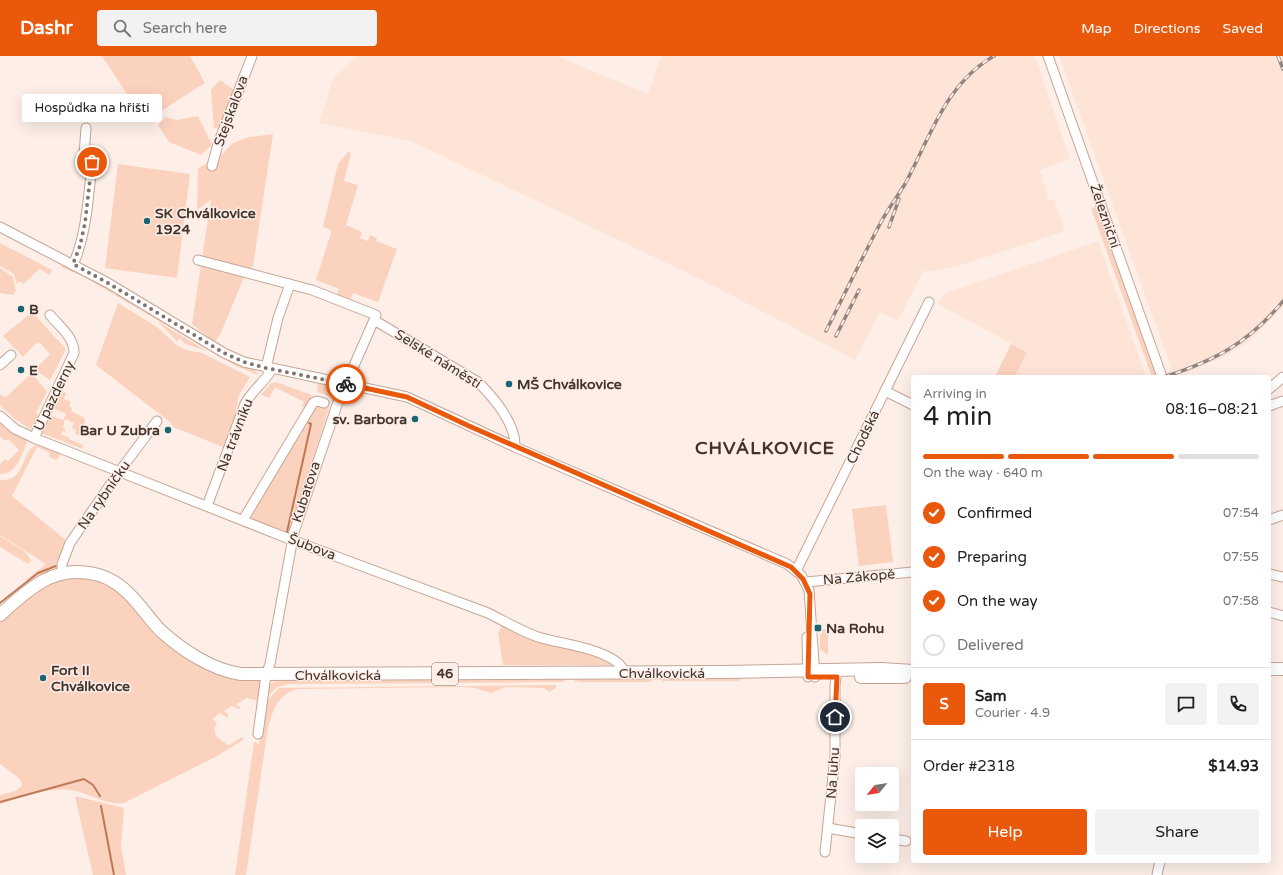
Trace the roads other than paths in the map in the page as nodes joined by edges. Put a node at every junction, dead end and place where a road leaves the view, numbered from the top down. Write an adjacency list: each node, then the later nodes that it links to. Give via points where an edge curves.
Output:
1 (252, 56): 4 (street, Stejskalova)
2 (1048, 56): 15 (street, Železniční)
3 (86, 128): 7 (street, via 84,155 90,158 92,165 85,223)
4 (212, 166)
5 (0, 227): 7 (street)
6 (198, 260): 8 (street, Selské náměstí)
7 (73, 264): 14 (street, via 224,353 244,362)
8 (290, 284): 11 (street, Selské náměstí, via 312,290); 14 (street, via 278,318)
9 (929, 302): 19 (street, Chodská)
10 (50, 315): 26 (street, U pazderny, via 73,342 74,353)
11 (375, 318): 17 (street, Kubatova); 27 (street, Selské náměstí, via 478,382 492,396 505,416 514,435)
12 (11, 355): 13 (street)
13 (0, 365)
14 (269, 368): 17 (street); 29 (street, Na trávníku, via 269,375 248,396 244,404)
15 (1161, 375)
16 (1283, 378): 18 (street)
17 (346, 384): 27 (street, via 407,397); 33 (street, Kubatova, via 318,456)
18 (1271, 387)
19 (885, 391): 22 (street); 34 (street, Chodská)
20 (1283, 401): 23 (street)
21 (324, 403): 32 (street, via 313,403)
22 (911, 404)
23 (1271, 405)
24 (0, 416): 26 (street, Šubova, via 15,429)
25 (156, 421): 28 (street, Na rybníčku)
26 (34, 438): 28 (street, Šubova)
27 (515, 447): 34 (street, via 780,560)
28 (119, 472): 29 (street, Šubova); 36 (street, Na rybníčku, via 68,548 62,564)
29 (207, 506): 32 (street, Šubova)
30 (1283, 515): 31 (street)
31 (1271, 519)
32 (243, 520): 33 (street, Šubova)
33 (292, 540): 46 (street, Šubova, via 488,613 538,636 607,656 617,662); 49 (street, Kubatova)
34 (796, 571): 39 (street)
35 (911, 572): 39 (street, Na Zákopě)
36 (62, 574): 41 (main road, Chválkovická / 46, via 33,587); 49 (main road, Chválkovická / 46, via 85,572 109,579 127,591 164,633 205,661 233,673)
37 (1271, 574): 38 (street)
38 (1283, 577)
39 (806, 582): 48 (street, via 810,594 807,636)
40 (1271, 613): 42 (street)
41 (0, 615)
42 (1283, 616)
43 (1283, 669): 44 (main road)
44 (1271, 670)
45 (911, 671): 47 (main road, Chválkovická)
46 (625, 673): 48 (main road, Chválkovická / 46); 49 (main road, Chválkovická / 46)
47 (837, 673): 48 (main road, Chválkovická); 50 (main road, Chválkovická); 52 (street, Na luhu, via 835,757)
48 (811, 674)
49 (266, 675): 51 (street, Kubatova)
50 (911, 677)
51 (258, 734)
52 (828, 828): 53 (street); 56 (street, Na luhu)
53 (855, 833)
54 (899, 840): 55 (street)
55 (906, 841)
56 (825, 852)
57 (1160, 863): 58 (street)
58 (1157, 875)

